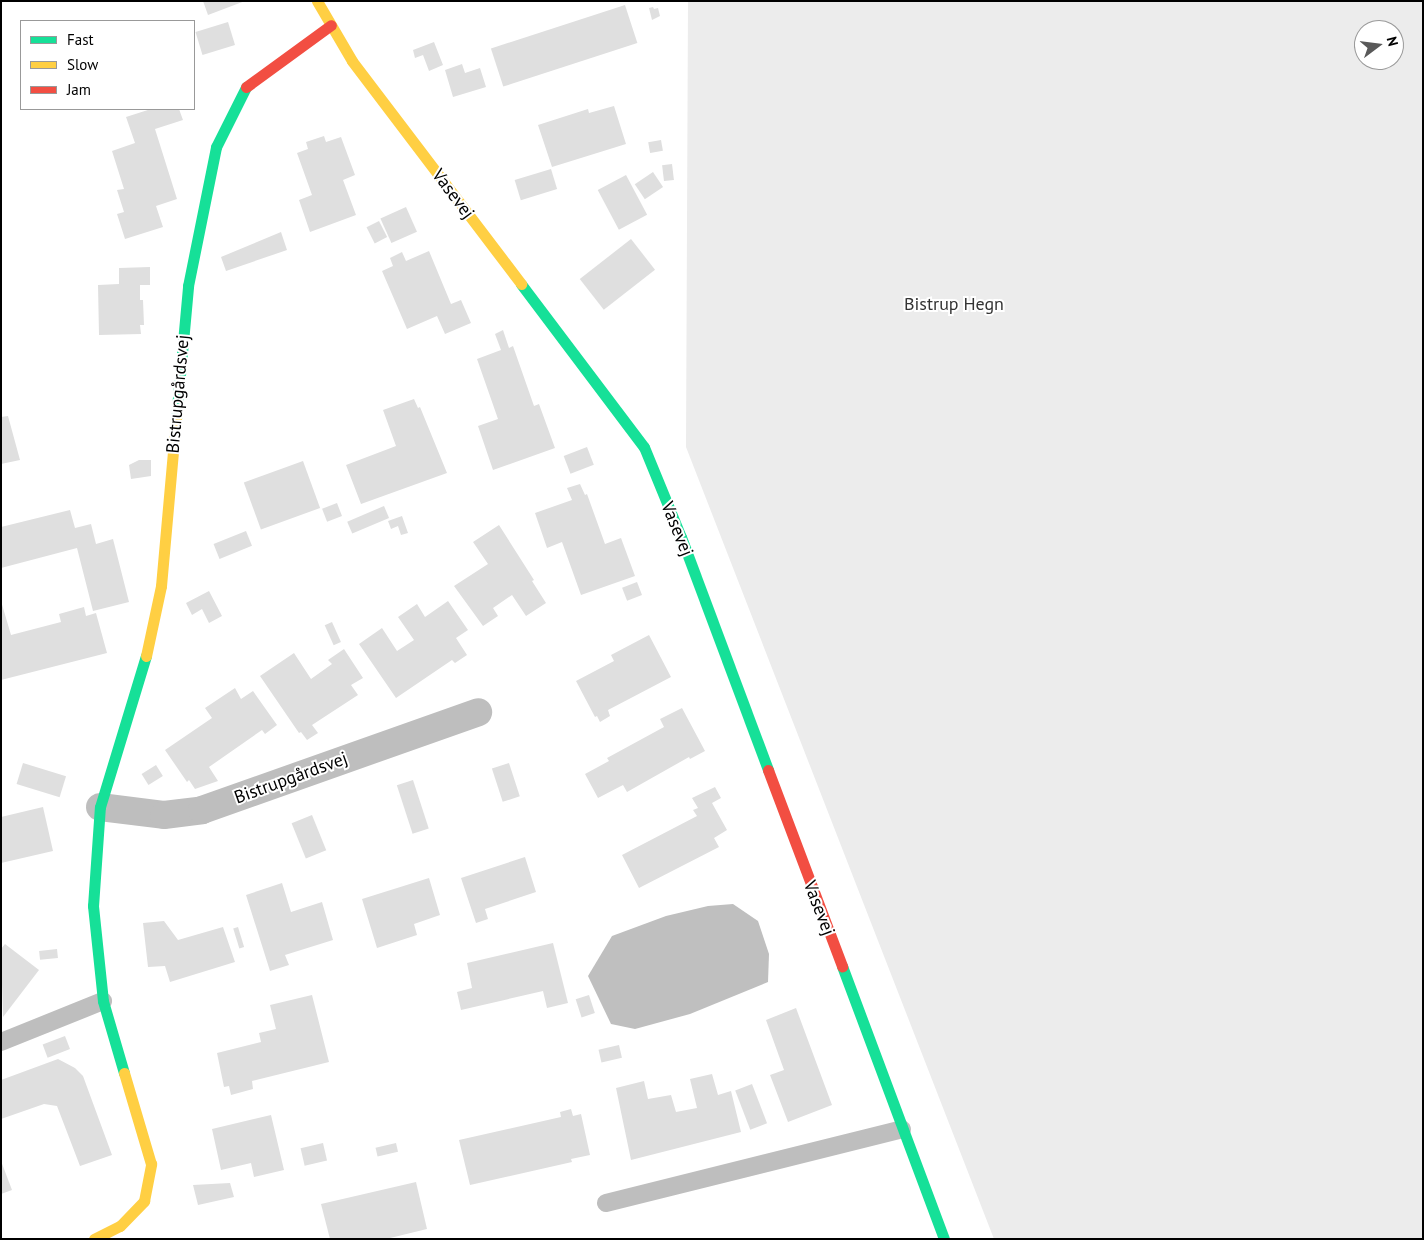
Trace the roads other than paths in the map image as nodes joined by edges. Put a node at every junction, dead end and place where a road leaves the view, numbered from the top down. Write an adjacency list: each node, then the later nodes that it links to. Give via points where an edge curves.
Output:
1 (317, 1): 2 (street, Vasevej)
2 (331, 25): 4 (street, Bistrupgårdsvej, via 244,89 216,147 188,286 161,586 149,646); 7 (street, Vasevej, via 352,61 644,447 681,537)
3 (478, 712): 4 (street, Bistrupgårdsvej, via 202,810 164,815)
4 (100, 808): 5 (street, Bistrupgårdsvej, via 93,906)
5 (103, 1001): 6 (lane); 9 (street, Bistrupgårdsvej, via 151,1164 144,1201 120,1226)
6 (1, 1042)
7 (902, 1129): 8 (lane); 10 (street, Vasevej)
8 (606, 1203)
9 (94, 1239)
10 (944, 1239)

